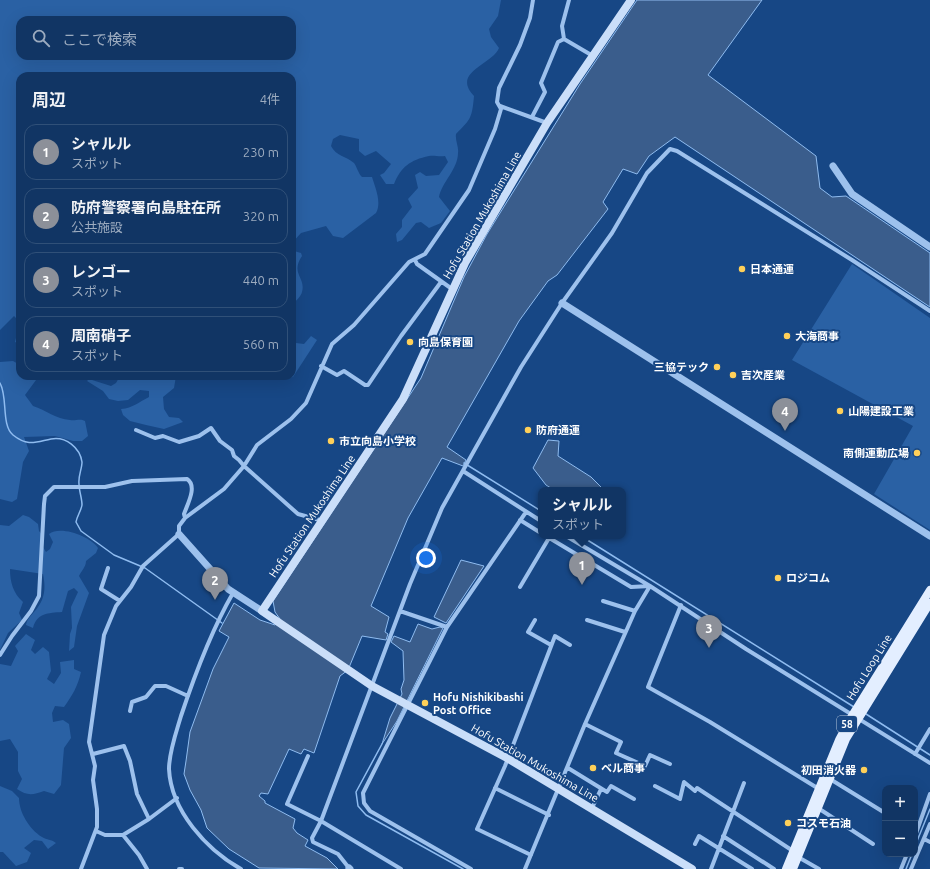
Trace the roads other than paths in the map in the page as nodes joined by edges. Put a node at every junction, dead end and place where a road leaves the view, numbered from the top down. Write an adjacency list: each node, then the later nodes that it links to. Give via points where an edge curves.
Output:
1 (533, 0): 6 (street, via 530,18 520,45 499,88 497,102)
2 (569, 0): 4 (street, via 562,26)
3 (627, 1): 5 (main road, Hofu Station Mukoshima Line)
4 (564, 39): 5 (street); 7 (street, via 558,42 541,83 545,92)
5 (593, 56): 8 (main road, Hofu Station Mukoshima Line)
6 (500, 106): 7 (street); 11 (street, via 495,129 469,190 425,254)
7 (532, 118): 8 (street)
8 (547, 123): 13 (main road, Hofu Station Mukoshima Line)
9 (833, 166): 10 (street, via 852,194)
10 (930, 247)
11 (415, 260): 12 (street); 16 (street, via 409,262 354,325 332,344)
12 (441, 282): 13 (street); 16 (street, via 368,385 344,371 337,375)
13 (452, 289): 24 (main road, Hofu Station Mukoshima Line, via 403,399)
14 (562, 303): 15 (street, via 612,233 647,173 670,149 683,154); 19 (street, via 521,367); 27 (street)
15 (930, 312)
16 (321, 366): 18 (street, via 306,403 257,445)
17 (136, 430): 18 (street, via 155,438 163,436 179,442 199,436 211,428)
18 (244, 466): 21 (street, via 220,493); 24 (street, via 298,514)
19 (463, 471): 20 (street); 41 (street, via 442,508)
20 (526, 512): 22 (street); 23 (street)
21 (185, 518): 26 (street, via 179,526); 49 (street, via 192,488 190,480 187,479 132,481 105,487 54,487 45,496 39,596)
22 (538, 519)
23 (520, 520): 25 (street); 45 (street)
24 (323, 521): 40 (main road, Hofu Station Mukoshima Line)
25 (538, 531)
26 (179, 534): 35 (street); 37 (street, via 149,559)
27 (930, 536)
28 (547, 539): 33 (street)
29 (551, 539): 32 (street, via 631,587)
30 (571, 539): 32 (street)
31 (108, 568): 37 (street, via 101,589)
32 (650, 586): 39 (street); 42 (street)
33 (520, 587)
34 (930, 590): 54 (main road, Hofu Loop Line / 58)
35 (233, 593): 40 (street); 51 (street)
36 (603, 600): 42 (street)
37 (120, 601): 57 (street, via 107,624 101,646 89,742)
38 (930, 603): 54 (main road, Hofu Loop Line / 58)
39 (681, 605): 54 (street, via 746,649); 70 (street, via 648,687)
40 (262, 611): 50 (main road, Hofu Station Mukoshima Line)
41 (400, 611): 45 (street); 50 (street)
42 (635, 612): 46 (street)
43 (535, 620): 47 (street, via 528,632)
44 (587, 620): 46 (street)
45 (447, 627): 52 (street)
46 (626, 632): 55 (street)
47 (551, 645): 48 (street, via 555,636); 60 (street)
48 (570, 645)
49 (0, 655)
50 (372, 686): 52 (main road, Hofu Station Mukoshima Line); 80 (street)
51 (188, 696): 53 (street, via 166,686 155,686 146,697 132,702); 72 (street, via 174,738 170,761 171,778)
52 (408, 704): 60 (main road, Hofu Station Mukoshima Line); 101 (street, via 363,793 364,803 370,810)
53 (130, 711)
54 (856, 716): 58 (street); 64 (main road, Hofu Loop Line / 58); 70 (main road, Hofu Loop Line / 58, via 839,740)
55 (585, 724): 62 (street, via 621,742 616,753 645,766 650,755); 63 (street)
56 (930, 729): 58 (street)
57 (93, 754): 79 (street, via 124,746 137,794); 83 (street)
58 (915, 754): 61 (street)
59 (308, 756): 80 (street, via 287,804)
60 (507, 758): 67 (street); 68 (main road, Hofu Station Mukoshima Line)
61 (930, 763)
62 (670, 764)
63 (568, 768): 68 (street); 69 (street)
64 (830, 779): 74 (main road, Hofu Loop Line / 58); 77 (street)
65 (744, 782): 76 (street)
66 (655, 786): 76 (street, via 680,799 684,782 695,791 697,788)
67 (495, 788): 78 (street); 92 (street, via 478,829)
68 (560, 788): 75 (main road, Hofu Station Mukoshima Line); 78 (street)
69 (601, 789): 73 (street, via 607,792 611,786); 75 (street)
70 (819, 789): 91 (main road, Hofu Loop Line / 58)
71 (930, 794): 82 (street)
72 (177, 798): 79 (street); 98 (street, via 189,824 198,835 220,855)
73 (634, 799)
74 (818, 807): 89 (street); 91 (main road, Hofu Loop Line / 58)
75 (592, 808): 103 (main road, Hofu Station Mukoshima Line)
76 (732, 811): 85 (street); 91 (street)
77 (882, 811)
78 (549, 814): 92 (street)
79 (149, 819): 84 (street)
80 (321, 821): 99 (street, via 314,833 313,842 338,854); 100 (street)
81 (930, 824): 86 (street)
82 (918, 826)
83 (96, 831): 84 (street, via 106,835); 94 (street)
84 (123, 835): 95 (street)
85 (723, 836): 90 (street); 106 (street)
86 (924, 839): 87 (street); 111 (street)
87 (930, 842)
88 (695, 844): 90 (street, via 699,836)
89 (873, 844)
90 (719, 847): 104 (street); 105 (street)
91 (795, 854): 107 (main road, Hofu Loop Line / 58); 108 (main road, Hofu Loop Line / 58); 109 (street)
92 (531, 855): 102 (street)
93 (907, 857): 110 (street)
94 (82, 869)
95 (147, 869)
96 (178, 869): 97 (street)
97 (182, 869)
98 (241, 869)
99 (350, 869)
100 (401, 869)
101 (471, 869)
102 (525, 869)
103 (692, 869)
104 (711, 869)
105 (752, 869)
106 (774, 869)
107 (786, 869)
108 (793, 869)
109 (819, 869)
110 (901, 869)
111 (911, 869)

